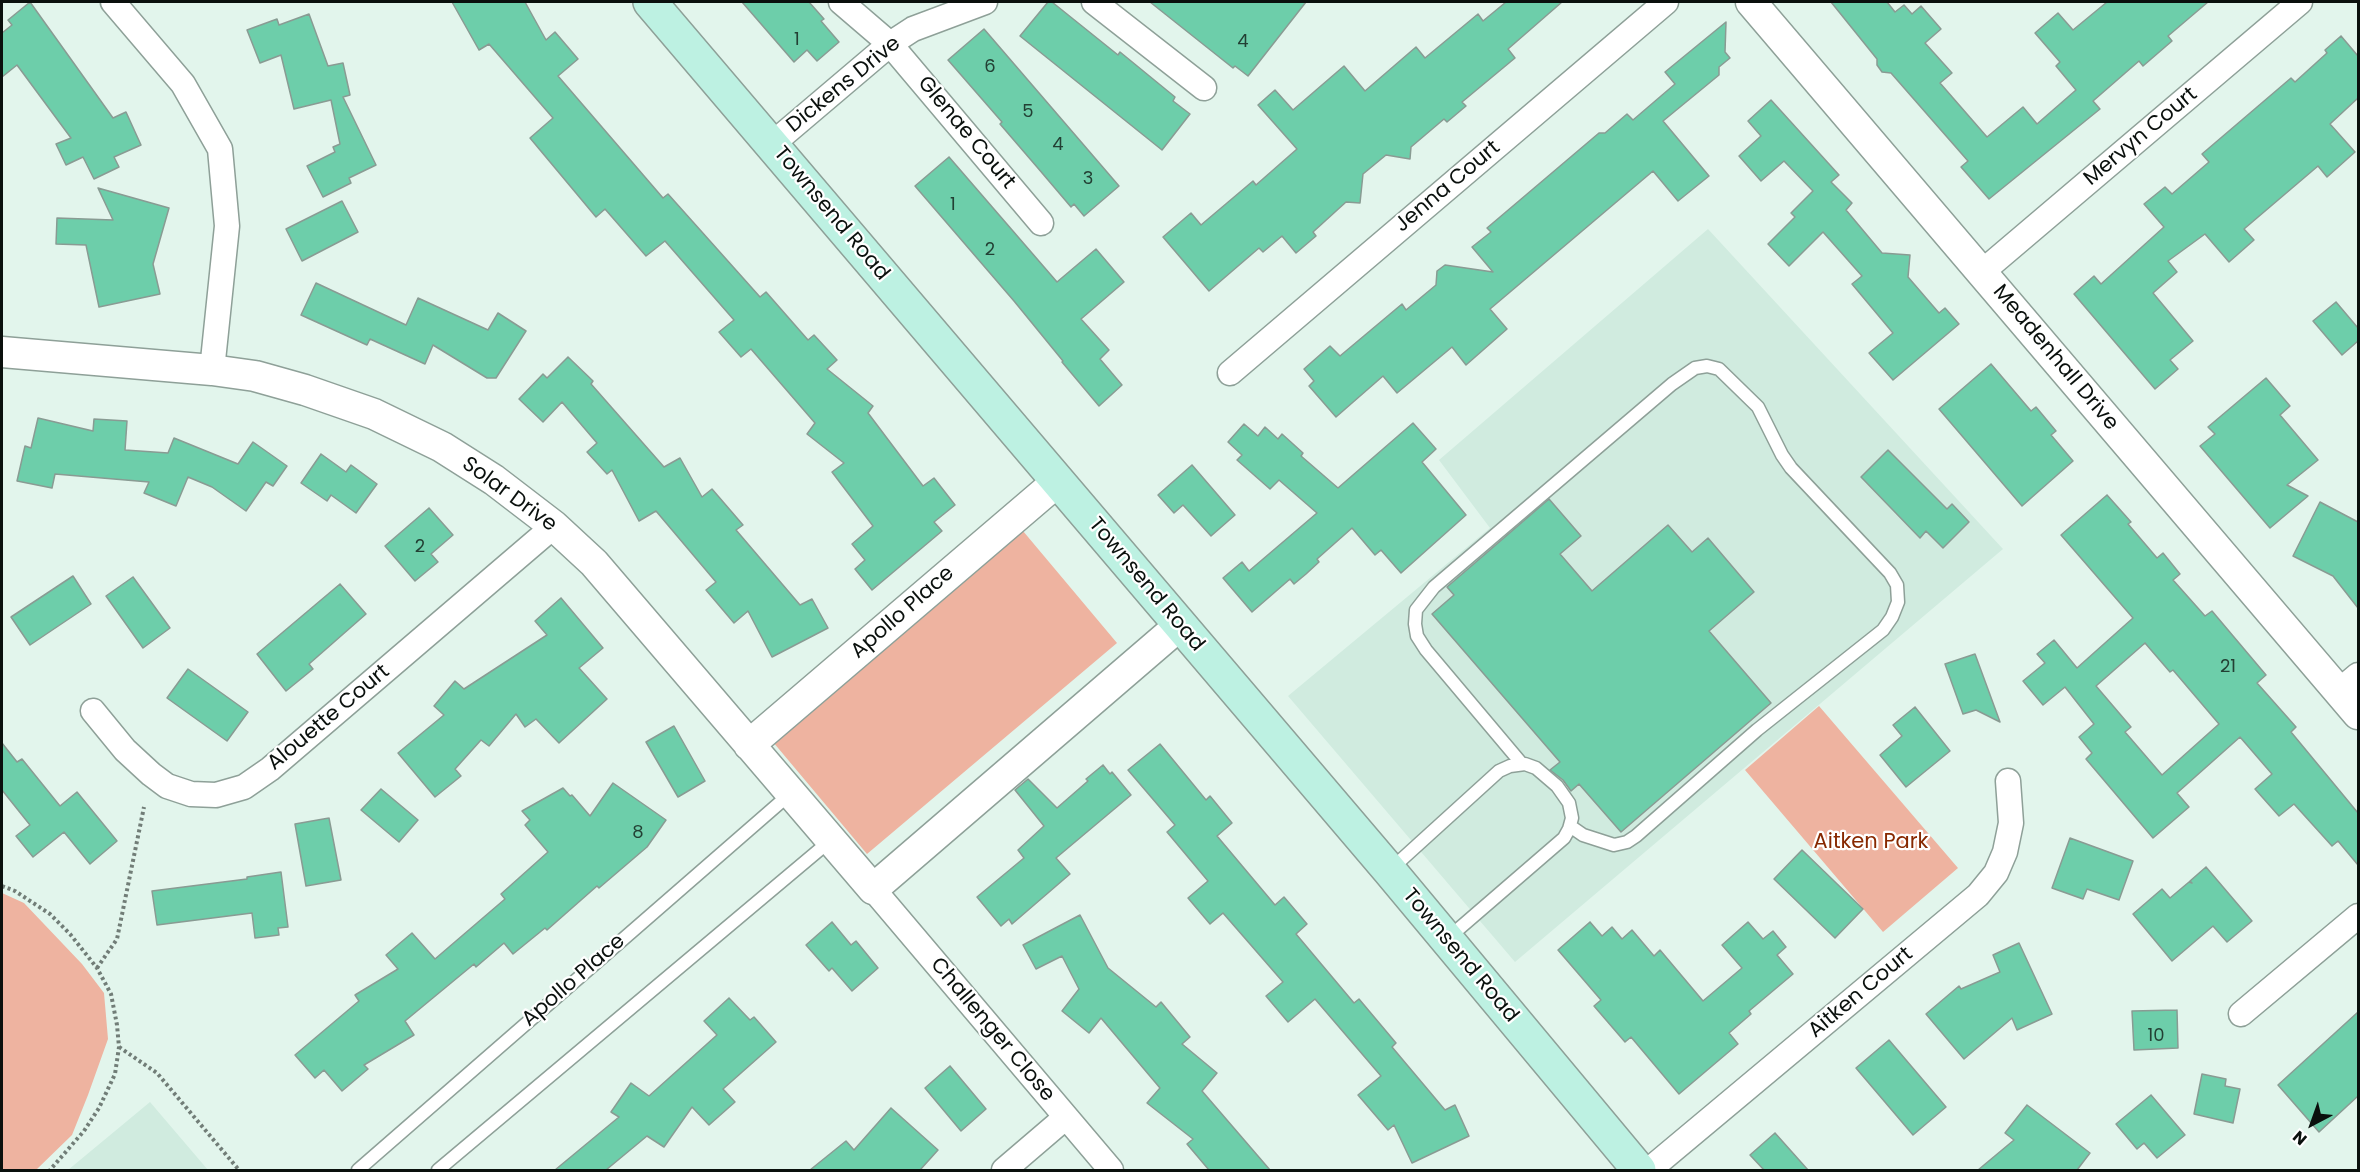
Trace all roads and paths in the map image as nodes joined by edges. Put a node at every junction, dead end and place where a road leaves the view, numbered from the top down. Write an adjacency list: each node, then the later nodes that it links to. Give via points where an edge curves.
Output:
1 (113, 2): 15 (street, via 183,84 220,149 227,226)
2 (650, 2): 11 (main road, Townsend Road)
3 (841, 2): 9 (street, Glenae Court)
4 (985, 2): 9 (street, Dickens Drive, via 913,29)
5 (1094, 2): 10 (street)
6 (1666, 2): 16 (street, Jenna Court)
7 (1751, 2): 13 (street, Meadenhall Drive)
8 (2300, 2): 13 (street, Mervyn Court)
9 (890, 44): 11 (street, Dickens Drive); 12 (street, Glenae Court)
10 (1204, 88)
11 (771, 145): 17 (main road, Townsend Road)
12 (1041, 223)
13 (1982, 272): 20 (street, Meadenhall Drive)
14 (2, 352): 15 (street, Solar Drive)
15 (212, 370): 18 (street, Solar Drive, via 265,379 374,414 442,447)
16 (1230, 373)
17 (1058, 481): 19 (main road, Townsend Road); 23 (street, Apollo Place)
18 (554, 525): 21 (street, Alouette Court, via 270,769 244,787 216,795 191,794 167,786 126,750); 23 (street, Solar Drive, via 594,563)
19 (1180, 625): 30 (main road, Townsend Road); 32 (street)
20 (2349, 683): 22 (street, Meadenhall Drive)
21 (93, 711)
22 (2358, 714)
23 (749, 745): 26 (street, Solar Drive)
24 (1522, 764): 28 (lane, via 1536,768 1557,786 1569,803); 28 (lane, via 1426,650 1417,636 1416,610 1434,586 1672,384 1695,368 1719,369 1758,407 1791,468 1890,573 1897,585 1898,602 1883,630 1757,730 1627,842 1600,842); 30 (lane, via 1499,771)
25 (2008, 781): 46 (street, Aitken Court, via 2011,824 2005,852 1996,873 1978,895)
26 (791, 793): 29 (street, Solar Drive); 41 (lane, Apollo Place)
27 (144, 807): 35 (path, via 117,939)
28 (1570, 826): 34 (lane, via 1564,838)
29 (831, 840): 32 (street, Solar Drive); 42 (lane)
30 (1389, 870): 34 (main road, Townsend Road)
31 (2, 886): 35 (path, via 50,914)
32 (873, 889): 38 (street, Challenger Close)
33 (2358, 916): 36 (street)
34 (1447, 940): 45 (main road, Townsend Road)
35 (97, 968): 37 (path, via 111,994)
36 (2241, 1014)
37 (119, 1047): 39 (path, via 115,1074 99,1108); 40 (path, via 157,1072)
38 (1066, 1118): 43 (street); 44 (street, Challenger Close)
39 (50, 1170)
40 (239, 1170)
41 (358, 1170)
42 (438, 1170)
43 (1004, 1170)
44 (1111, 1170)
45 (1639, 1170)
46 (1649, 1170)

